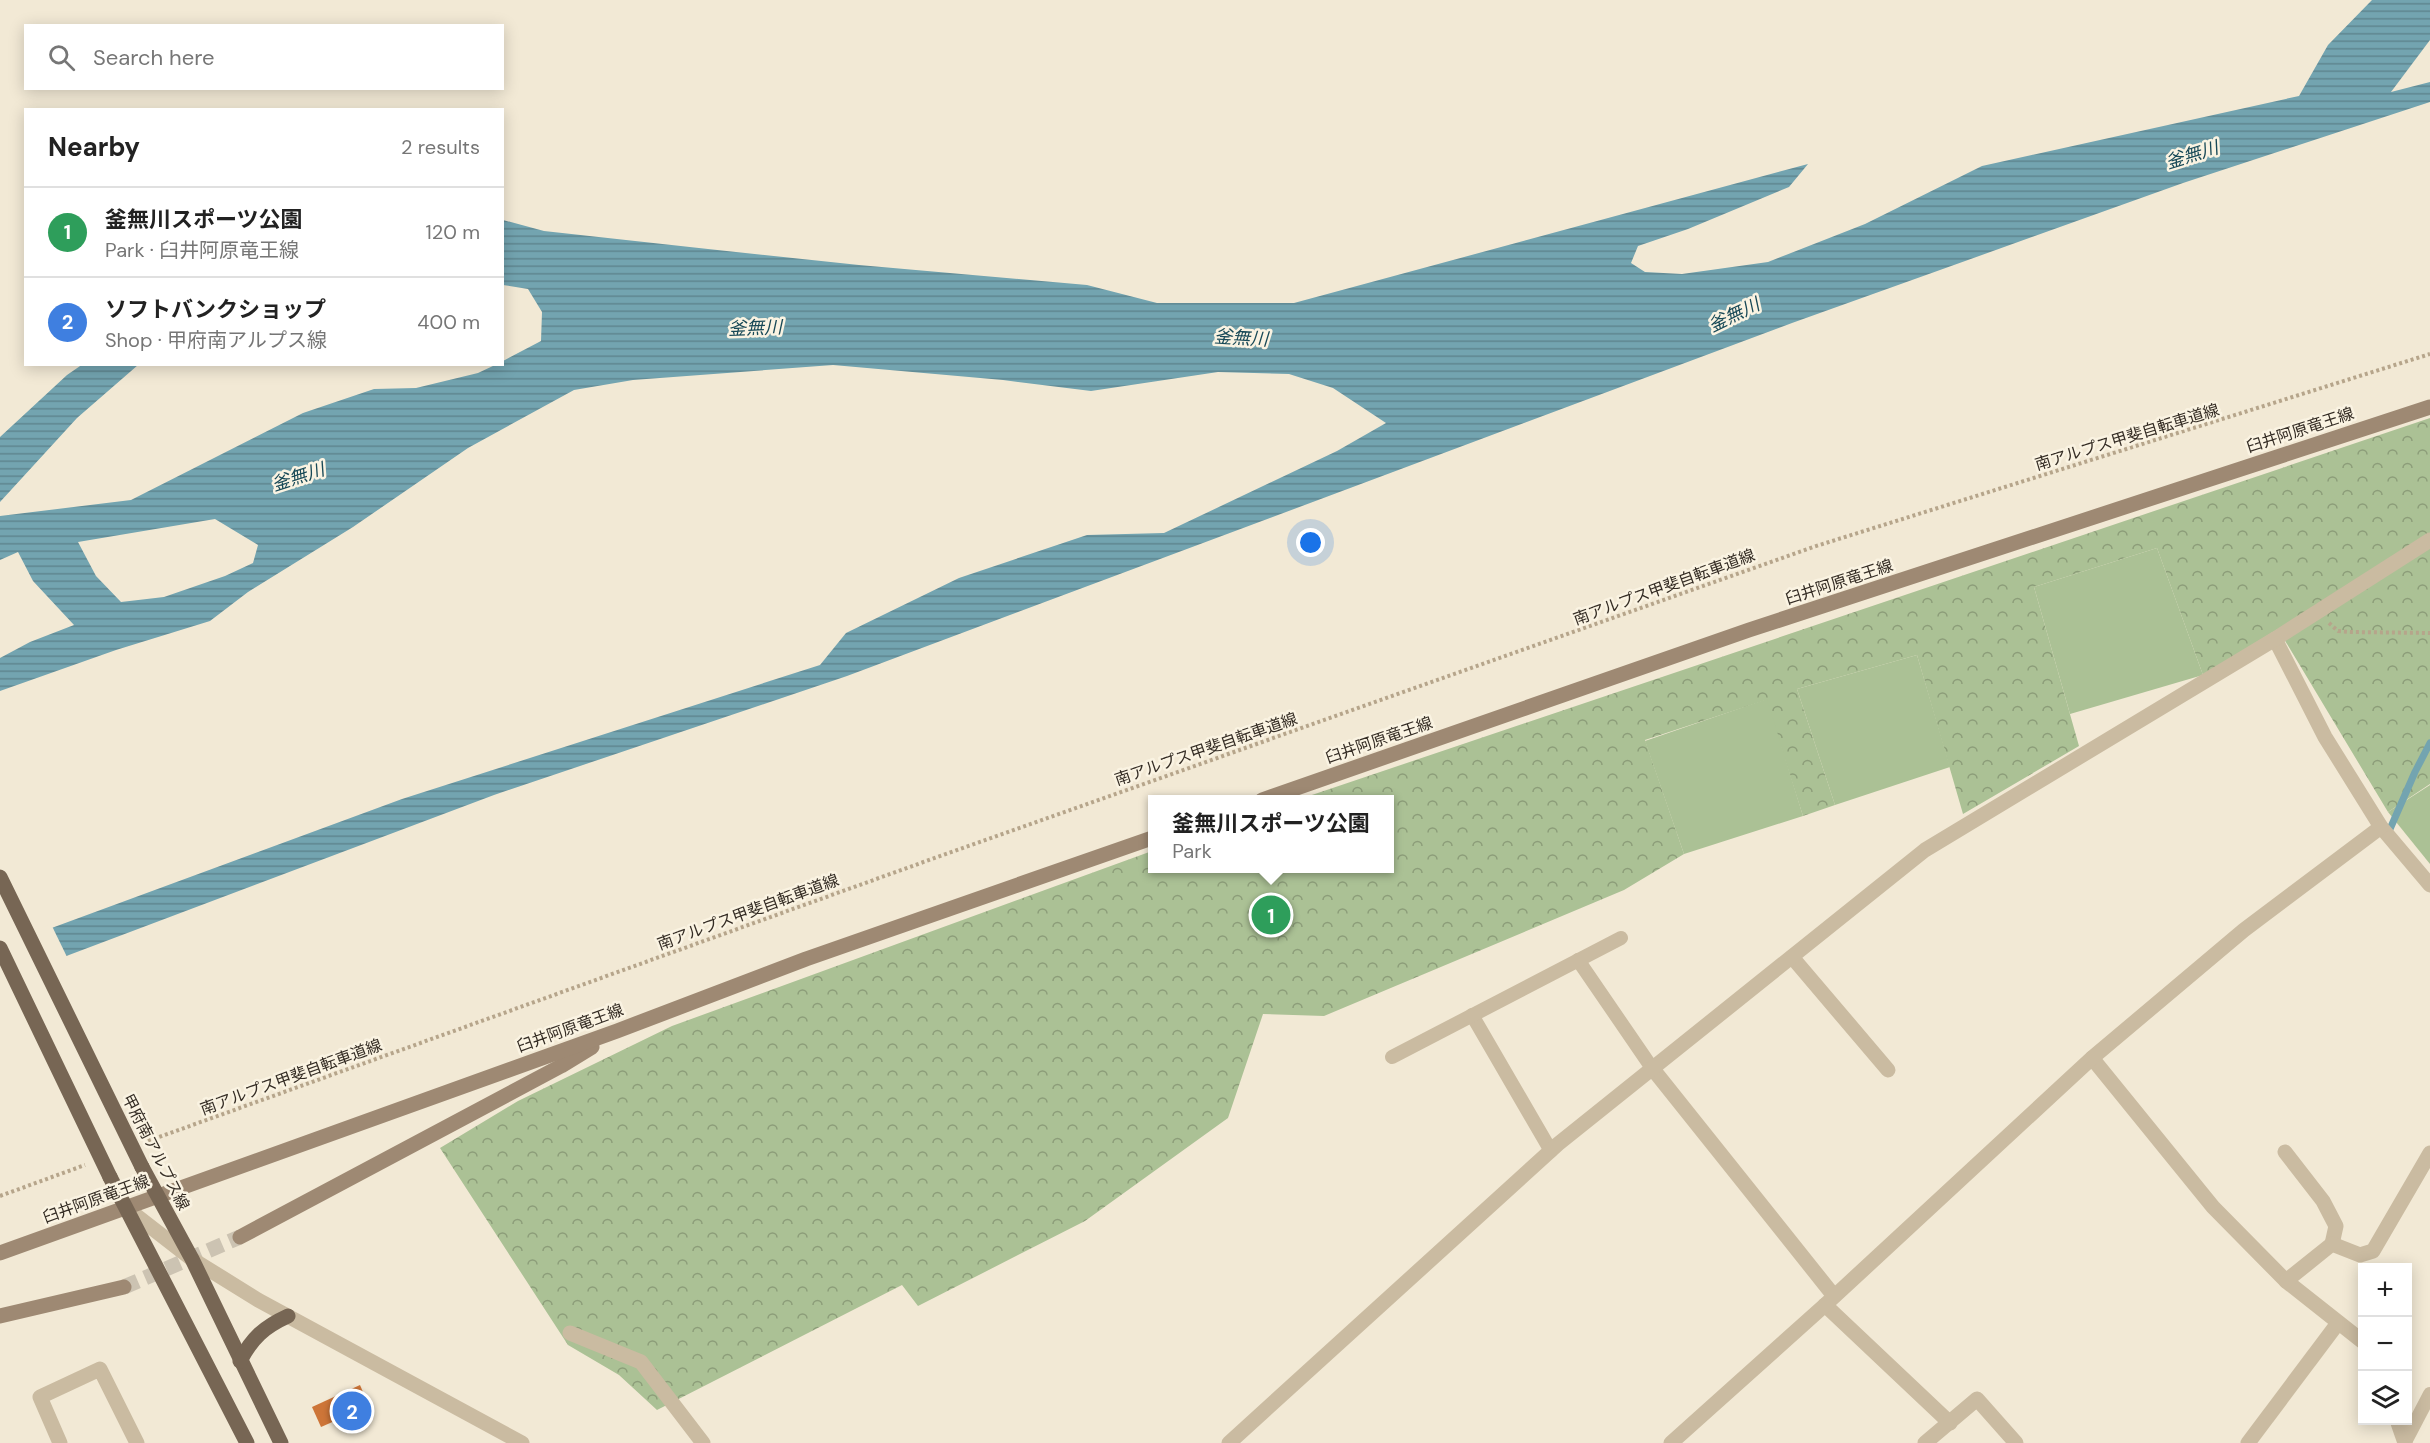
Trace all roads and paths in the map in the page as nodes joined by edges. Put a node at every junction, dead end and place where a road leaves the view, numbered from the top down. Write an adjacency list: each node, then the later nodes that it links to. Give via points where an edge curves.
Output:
1 (2430, 354): 22 (path, 南アルプス甲斐自転車道線, via 1813,547)
2 (2430, 407): 7 (main road, 臼井阿原竜王線, via 1771,623)
3 (2430, 540): 4 (street)
4 (2320, 610): 5 (path, via 2338,631); 6 (street)
5 (2430, 633)
6 (2275, 639): 8 (street, via 2325,737); 14 (street, via 1925,850)
7 (1276, 795)
8 (2381, 827): 11 (street); 19 (street, via 2244,930)
9 (1148, 839): 17 (main road, 臼井阿原竜王線, via 806,959)
10 (0, 877): 27 (main road, 甲府南アルプス線, bridge)
11 (2430, 885)
12 (1621, 938): 15 (lane)
13 (0, 948): 29 (main road, bridge)
14 (1792, 957): 20 (street); 21 (street)
15 (1578, 960): 16 (lane); 20 (lane)
16 (1472, 1015): 18 (lane); 23 (lane)
17 (617, 1031): 27 (main road, 臼井阿原竜王線); 30 (main road, via 561,1066)
18 (1392, 1057)
19 (2091, 1058): 34 (street, via 2213,1207); 36 (street)
20 (1653, 1068): 23 (street); 36 (street)
21 (1888, 1070)
22 (146, 1142)
23 (1551, 1151): 54 (street)
24 (2285, 1152): 31 (street, via 2323,1201 2336,1226)
25 (2430, 1153): 31 (street, via 2373,1251 2360,1255)
26 (90, 1163): 28 (path)
27 (158, 1195): 29 (main road, 臼井阿原竜王線); 33 (main road, 甲府南アルプス線)
28 (0, 1196)
29 (125, 1208): 32 (main road, 臼井阿原竜王線); 33 (street); 50 (main road)
30 (240, 1237)
31 (2332, 1244): 34 (street)
32 (0, 1252)
33 (192, 1259): 38 (street); 42 (main road, 甲府南アルプス線)
34 (2286, 1281): 39 (street)
35 (124, 1287): 37 (main road)
36 (1829, 1300): 44 (street); 46 (street)
37 (0, 1316)
38 (288, 1316): 42 (main road, via 258,1334); 52 (street)
39 (2338, 1323): 41 (street); 57 (street)
40 (570, 1333): 53 (street, via 641,1362)
41 (2358, 1338)
42 (240, 1361): 51 (main road, 甲府南アルプス線)
43 (2430, 1394): 47 (lane)
44 (1950, 1423): 55 (street); 56 (street, via 1977,1400)
45 (2399, 1425): 47 (street)
46 (1672, 1442)
47 (2405, 1442)
48 (60, 1443): 49 (street, via 39,1397 100,1369)
49 (137, 1443)
50 (247, 1443)
51 (281, 1443)
52 (522, 1443)
53 (703, 1443)
54 (1229, 1443)
55 (1925, 1443)
56 (2016, 1443)
57 (2248, 1443)

